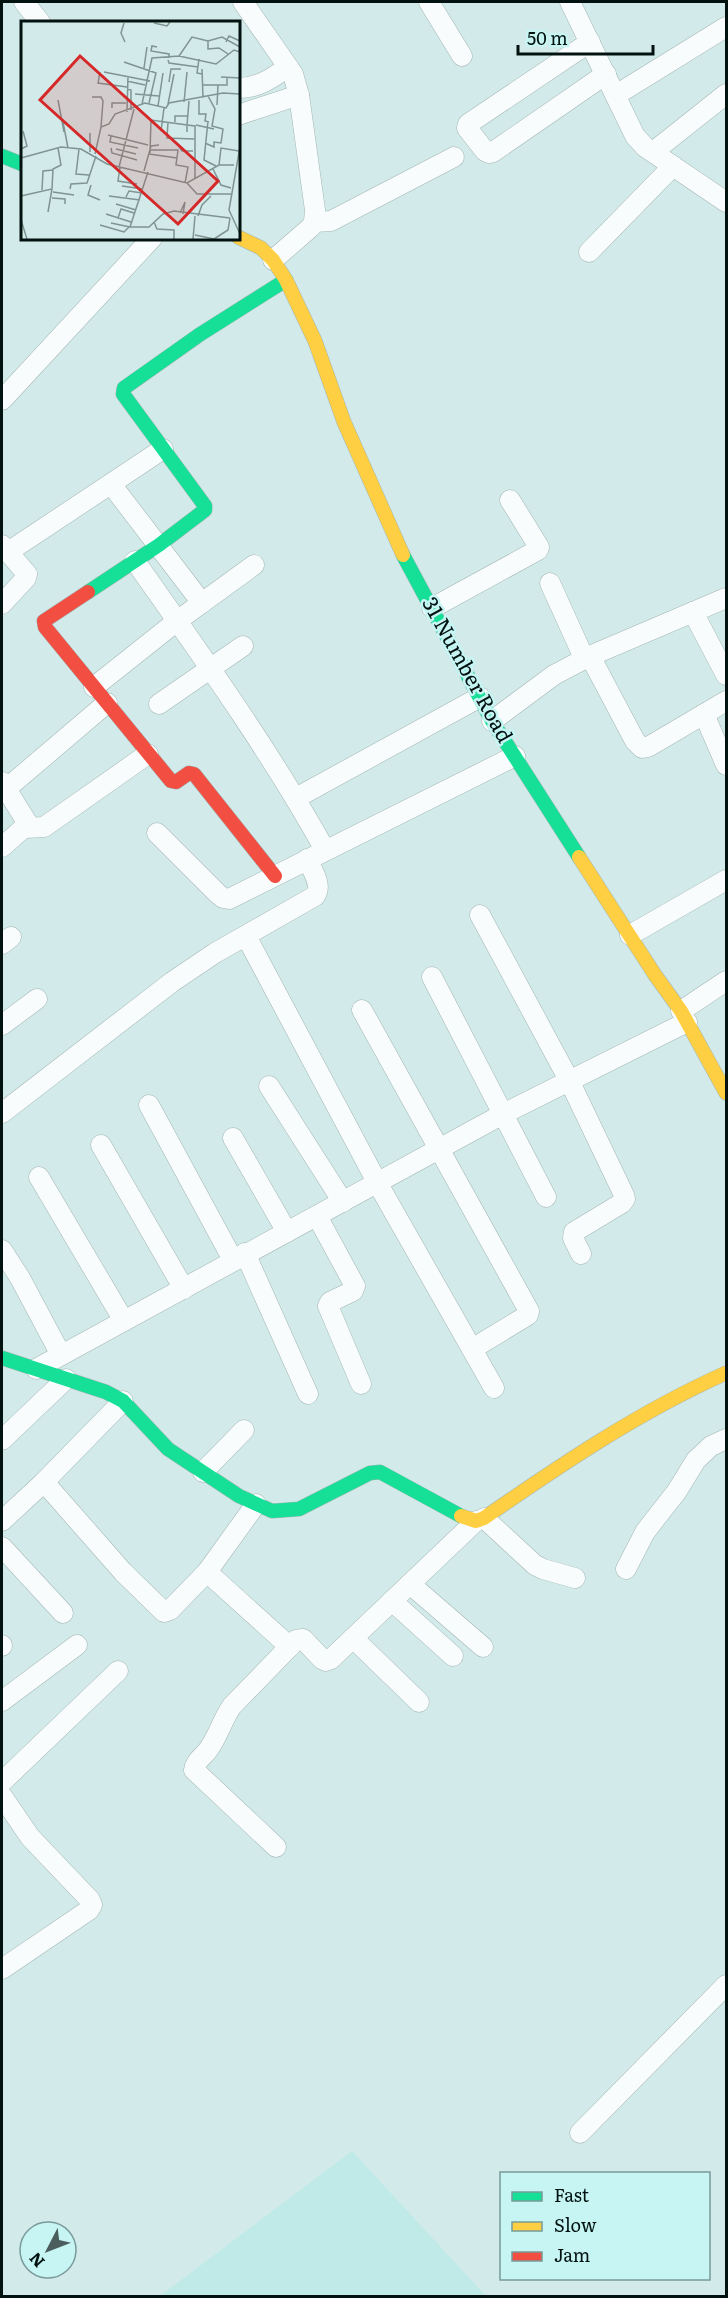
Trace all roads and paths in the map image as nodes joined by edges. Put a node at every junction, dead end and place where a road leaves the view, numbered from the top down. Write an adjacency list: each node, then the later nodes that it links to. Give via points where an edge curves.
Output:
1 (24, 2): 5 (street)
2 (243, 2): 9 (street)
3 (429, 2): 8 (street)
4 (570, 2): 7 (street)
5 (39, 21)
6 (726, 27): 14 (street)
7 (590, 42): 10 (street); 10 (street, via 467,128 486,151 493,152)
8 (462, 56)
9 (288, 67): 11 (street, via 267,82); 13 (street)
10 (606, 74): 14 (street)
11 (240, 88)
12 (726, 94): 16 (street)
13 (299, 95): 15 (street); 22 (street)
14 (616, 95): 16 (street, via 635,136)
15 (240, 114)
16 (653, 152): 20 (street)
17 (2, 156): 19 (street)
18 (454, 157): 22 (street, via 331,221)
19 (21, 164)
20 (673, 166): 21 (street); 25 (street)
21 (726, 202)
22 (314, 222): 26 (street)
23 (240, 238): 26 (street, 31 Number Road, via 261,248)
24 (150, 240): 28 (street)
25 (589, 252)
26 (273, 260): 27 (street, 31 Number Road)
27 (286, 280): 29 (street, via 124,388 123,394); 40 (street, 31 Number Road, via 315,341 380,507)
28 (2, 400)
29 (163, 449): 30 (street); 32 (street, via 205,510)
30 (111, 484): 32 (street); 33 (street)
31 (510, 500): 40 (street, via 538,550)
32 (159, 545): 34 (street); 38 (street)
33 (5, 549): 39 (street, via 27,574)
34 (135, 561): 42 (street); 47 (street, via 44,621)
35 (254, 565): 38 (street)
36 (550, 583): 44 (street)
37 (726, 598): 41 (street)
38 (202, 603): 42 (street)
39 (2, 604)
40 (432, 609): 48 (street, 31 Number Road)
41 (693, 612): 44 (street); 46 (street)
42 (177, 621): 45 (street); 47 (street)
43 (243, 646): 45 (street)
44 (587, 657): 52 (street, via 642,748); 53 (street, via 554,675)
45 (210, 668): 51 (street); 58 (street)
46 (726, 675)
47 (94, 687): 50 (street)
48 (480, 697): 53 (street, 31 Number Road); 58 (street)
49 (726, 701): 52 (street)
50 (107, 703): 54 (street); 57 (street)
51 (159, 704)
52 (704, 714): 56 (street)
53 (492, 720): 55 (street, 31 Number Road)
54 (148, 754): 59 (street, via 44,827); 64 (street, via 173,782 194,774)
55 (515, 756): 62 (street); 67 (street, 31 Number Road)
56 (726, 765)
57 (4, 786): 59 (street, via 27,820)
58 (296, 798): 62 (street)
59 (25, 828): 61 (street)
60 (157, 833): 64 (street, via 223,898 229,899)
61 (2, 847)
62 (325, 850): 63 (street)
63 (307, 859): 64 (street); 68 (street, via 319,891)
64 (275, 876)
65 (726, 880): 67 (street)
66 (480, 915): 75 (street)
67 (630, 935): 73 (street, 31 Number Road)
68 (246, 936): 79 (street, via 172,982); 85 (street)
69 (432, 977): 80 (street)
70 (726, 981): 73 (street)
71 (37, 999): 74 (street)
72 (362, 1010): 83 (street)
73 (684, 1017): 75 (street); 77 (street, 31 Number Road)
74 (2, 1025)
75 (569, 1080): 80 (street); 91 (street, via 625,1199 574,1232)
76 (269, 1086): 87 (street)
77 (726, 1093)
78 (149, 1105): 92 (street)
79 (2, 1113)
80 (502, 1114): 83 (street); 86 (street)
81 (233, 1138): 89 (street)
82 (101, 1145): 93 (street)
83 (439, 1150): 85 (street); 95 (street, via 530,1313)
84 (39, 1177): 94 (street)
85 (378, 1184): 87 (street); 95 (street)
86 (546, 1197)
87 (343, 1202): 88 (street)
88 (316, 1216): 89 (street); 101 (street, via 355,1286 328,1306)
89 (287, 1232): 92 (street)
90 (2, 1250): 96 (street)
91 (581, 1254)
92 (239, 1257): 93 (street); 103 (street)
93 (184, 1289): 94 (street)
94 (124, 1321): 96 (street)
95 (472, 1349): 102 (street)
96 (61, 1355): 98 (street)
97 (2, 1358): 98 (street)
98 (36, 1369): 100 (street)
99 (726, 1373): 111 (street, via 683,1391)
100 (66, 1378): 104 (street); 107 (street)
101 (361, 1384)
102 (494, 1388)
103 (308, 1394)
104 (123, 1401): 108 (street, via 168,1449); 109 (street)
105 (244, 1430): 108 (street)
106 (726, 1439): 114 (street, via 696,1460 645,1532)
107 (2, 1440)
108 (203, 1472): 110 (street)
109 (44, 1482): 112 (street); 115 (street, via 164,1612)
110 (256, 1504): 111 (street, via 272,1511 298,1509 370,1473 380,1473 464,1517); 115 (street)
111 (480, 1519): 116 (street, via 535,1565); 117 (street)
112 (2, 1521)
113 (2, 1547): 119 (street)
114 (626, 1569)
115 (207, 1572): 122 (street)
116 (575, 1578)
117 (410, 1584): 118 (street); 123 (street)
118 (392, 1601): 120 (street); 124 (street)
119 (63, 1613)
120 (353, 1638): 122 (street, via 326,1661 303,1639); 127 (street)
121 (77, 1645): 126 (street)
122 (290, 1647): 130 (street, via 232,1706 209,1749 194,1767)
123 (483, 1647)
124 (453, 1656)
125 (118, 1671): 128 (street)
126 (2, 1701)
127 (418, 1702)
128 (2, 1782)
129 (4, 1808): 131 (street, via 92,1905)
130 (276, 1847)
131 (2, 1969)
132 (726, 1984): 133 (street)
133 (580, 2133)

